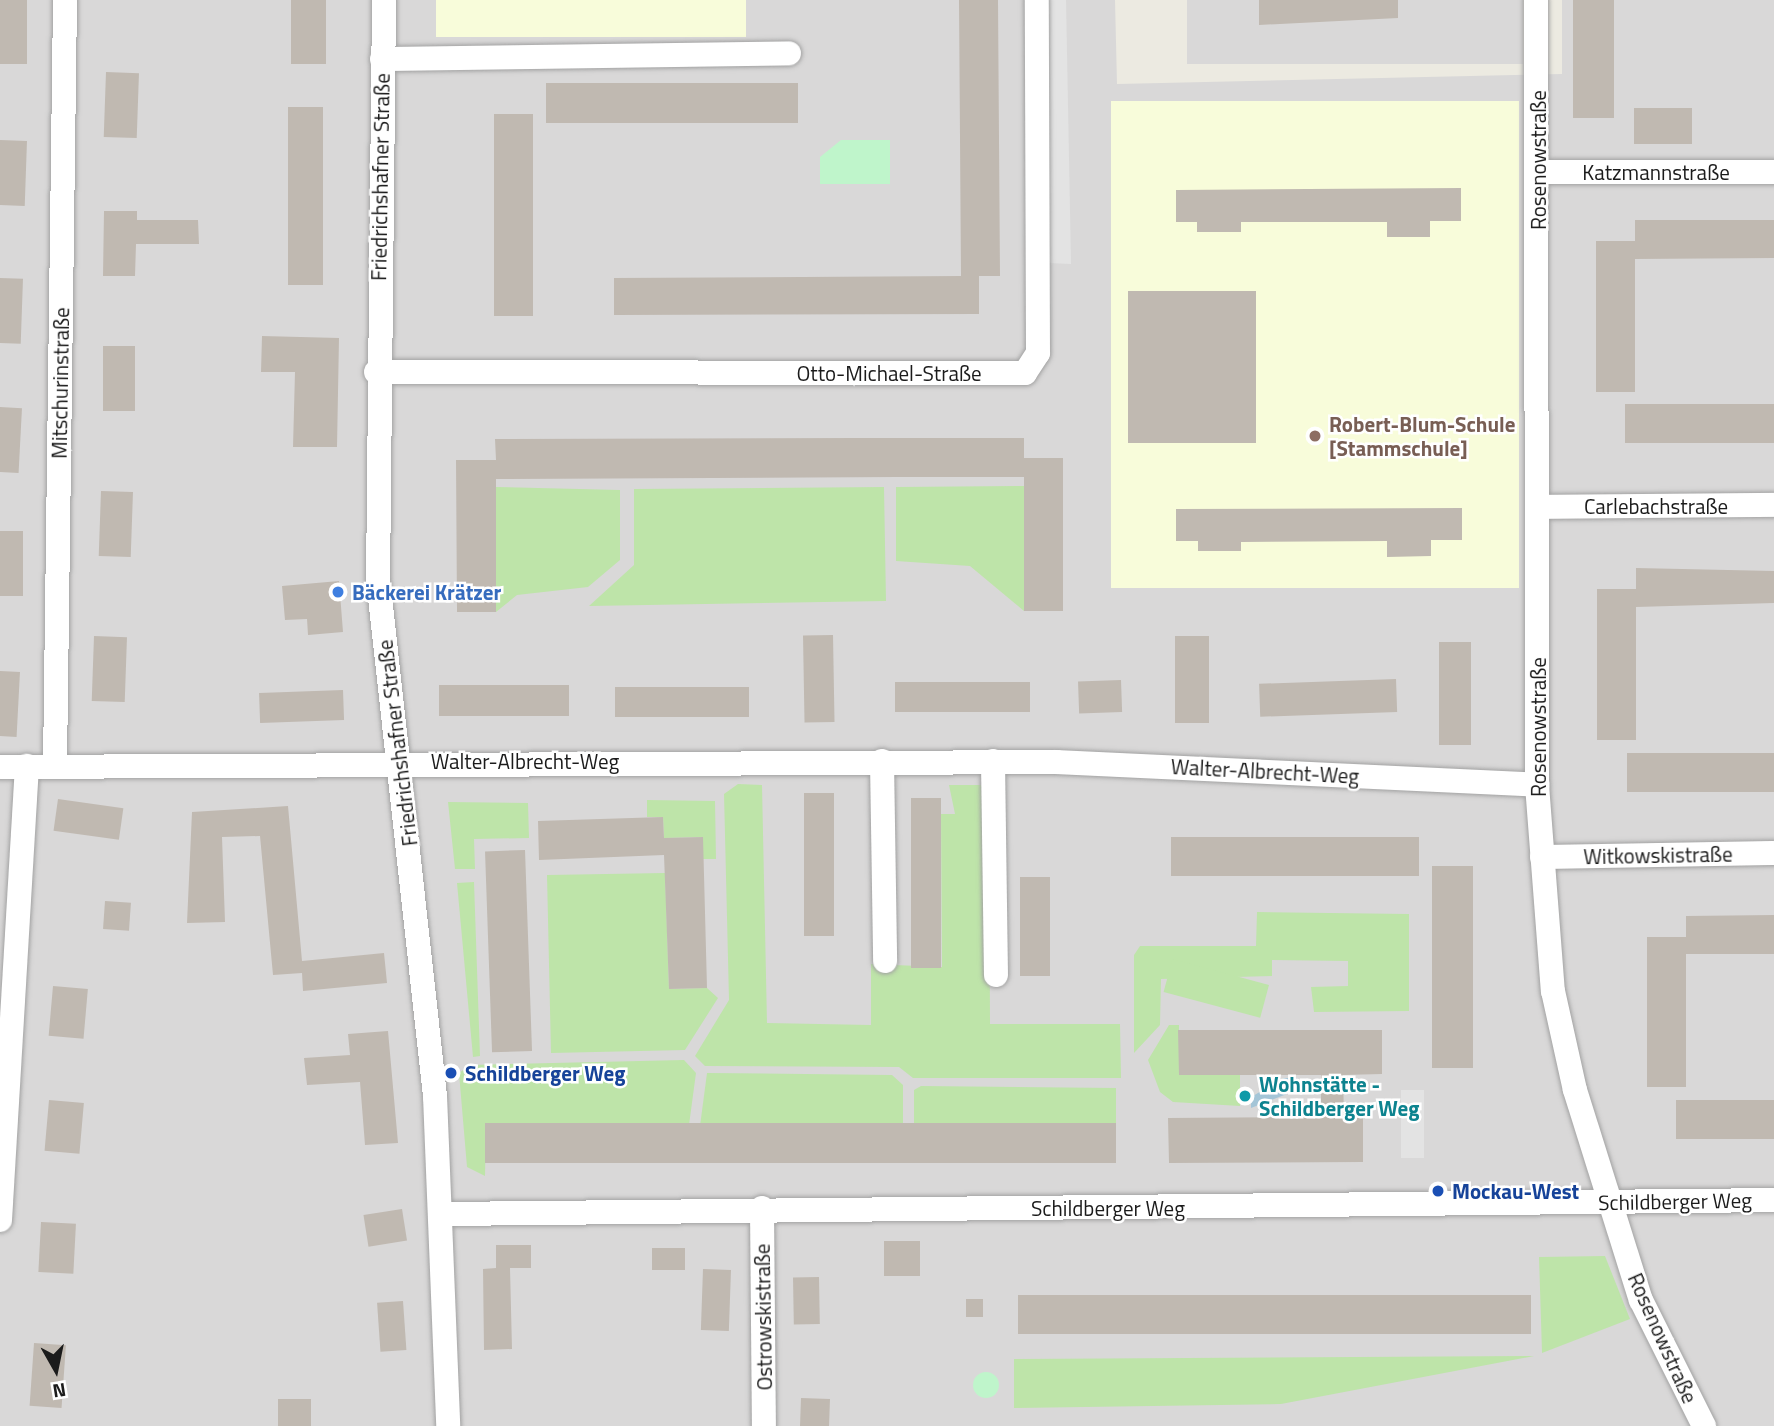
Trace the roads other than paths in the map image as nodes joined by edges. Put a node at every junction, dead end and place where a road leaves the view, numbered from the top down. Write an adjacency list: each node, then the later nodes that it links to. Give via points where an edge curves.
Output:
1 (65, 0): 15 (street, Mitschurinstraße)
2 (384, 0): 6 (street, Friedrichshafner Straße)
3 (1037, 0): 9 (street, Otto-Michael-Straße, via 1038,353 1025,373)
4 (1536, 0): 7 (street, Rosenowstraße)
5 (789, 53): 6 (street, Friedrichshafner Straße)
6 (382, 58): 9 (street, Friedrichshafner Straße)
7 (1538, 172): 8 (street, Katzmannstraße); 11 (street, Rosenowstraße)
8 (1774, 172)
9 (376, 372): 12 (street, Friedrichshafner Straße, via 378,579)
10 (1774, 505): 11 (street, Carlebachstraße)
11 (1538, 506): 18 (street, Rosenowstraße)
12 (396, 760): 13 (street, Walter-Albrecht-Weg); 15 (street, Walter-Albrecht-Weg); 26 (street, Friedrichshafner Straße, via 421,932)
13 (883, 761): 14 (street, Walter-Albrecht-Weg); 21 (street)
14 (993, 761): 18 (street, Walter-Albrecht-Weg); 22 (street)
15 (55, 765): 16 (street, Walter-Albrecht-Weg)
16 (27, 766): 17 (street, Walter-Albrecht-Weg); 27 (street)
17 (0, 767)
18 (1537, 785): 20 (street, Rosenowstraße)
19 (1774, 853): 20 (street, Witkowskistraße)
20 (1542, 857): 24 (street, Rosenowstraße, via 1553,991)
21 (885, 961)
22 (996, 975)
23 (1774, 1200): 24 (street, Schildberger Weg)
24 (1609, 1201): 25 (street, Schildberger Weg, via 1478,1208); 30 (street, Rosenowstraße, via 1641,1300)
25 (762, 1208): 26 (street, Schildberger Weg); 29 (street, Ostrowskistraße)
26 (443, 1214): 28 (street, Friedrichshafner Straße)
27 (0, 1220)
28 (448, 1426)
29 (764, 1426)
30 (1704, 1426)

